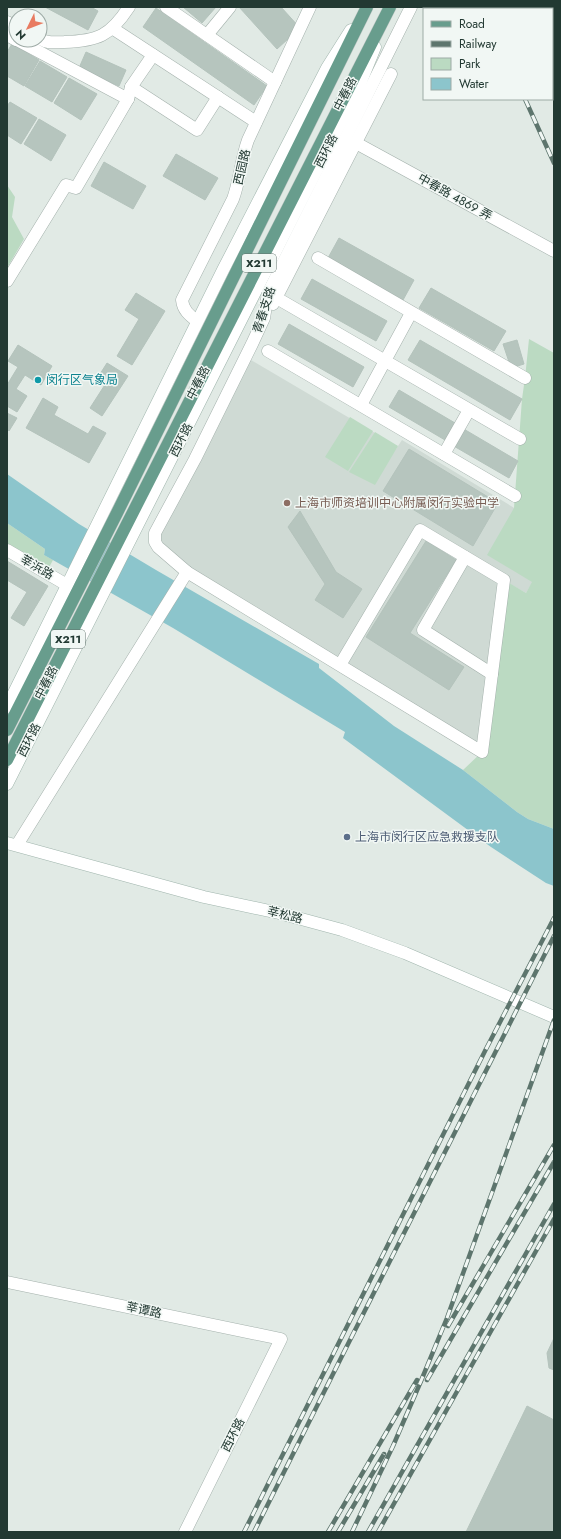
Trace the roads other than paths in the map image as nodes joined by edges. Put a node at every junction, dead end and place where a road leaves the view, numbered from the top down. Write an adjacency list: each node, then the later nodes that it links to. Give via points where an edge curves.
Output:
1 (129, 7): 8 (street)
2 (166, 7): 9 (street)
3 (230, 7): 9 (street)
4 (310, 7): 14 (street, 西园路)
5 (366, 7): 24 (street, via 327,68); 40 (main road, 中春路 / X211, via 118,512)
6 (391, 7): 41 (main road, 中春路 / X211); 42 (street, 西环路, via 360,84)
7 (411, 7): 22 (street, 青春支路)
8 (112, 28): 10 (street, via 95,39 80,42); 12 (street)
9 (207, 35): 14 (street)
10 (48, 42)
11 (31, 48): 15 (street, via 103,85)
12 (153, 55): 15 (street); 16 (street)
13 (391, 74): 18 (street)
14 (275, 82): 17 (street, 西园路)
15 (130, 93): 16 (street, via 196,130); 21 (street, via 76,188 66,185)
16 (218, 97): 17 (street)
17 (256, 122): 24 (street, 西园路, via 243,156 233,199 182,300 188,314)
18 (356, 143): 19 (street, 中春路 4869 弄); 22 (street)
19 (554, 251)
20 (318, 258): 23 (street)
21 (7, 281)
22 (272, 296): 26 (street); 35 (street, 青春支路, via 264,318 199,452 155,534 158,547)
23 (412, 313): 26 (street); 27 (street)
24 (197, 321): 36 (street)
25 (268, 351): 28 (street)
26 (385, 361): 28 (street); 29 (street)
27 (525, 378)
28 (361, 405): 31 (street)
29 (469, 410): 30 (street); 31 (street)
30 (520, 439)
31 (444, 454): 32 (street)
32 (515, 496)
33 (7, 550): 36 (street, 莘浜路)
34 (465, 557): 37 (street, via 420,530); 38 (street, via 504,580); 38 (street, via 423,630)
35 (185, 577): 37 (street, 青春支路); 43 (street)
36 (69, 582): 39 (street)
37 (340, 665): 38 (street, 青春支路, via 482,752)
38 (492, 674)
39 (7, 707)
40 (7, 730)
41 (7, 760)
42 (7, 784)
43 (12, 844): 44 (street, 莘松路, via 204,897 342,930 405,953)
44 (554, 1017)
45 (7, 1282): 46 (street, 莘谭路)
46 (281, 1339): 47 (street, 西环路)
47 (185, 1532)

